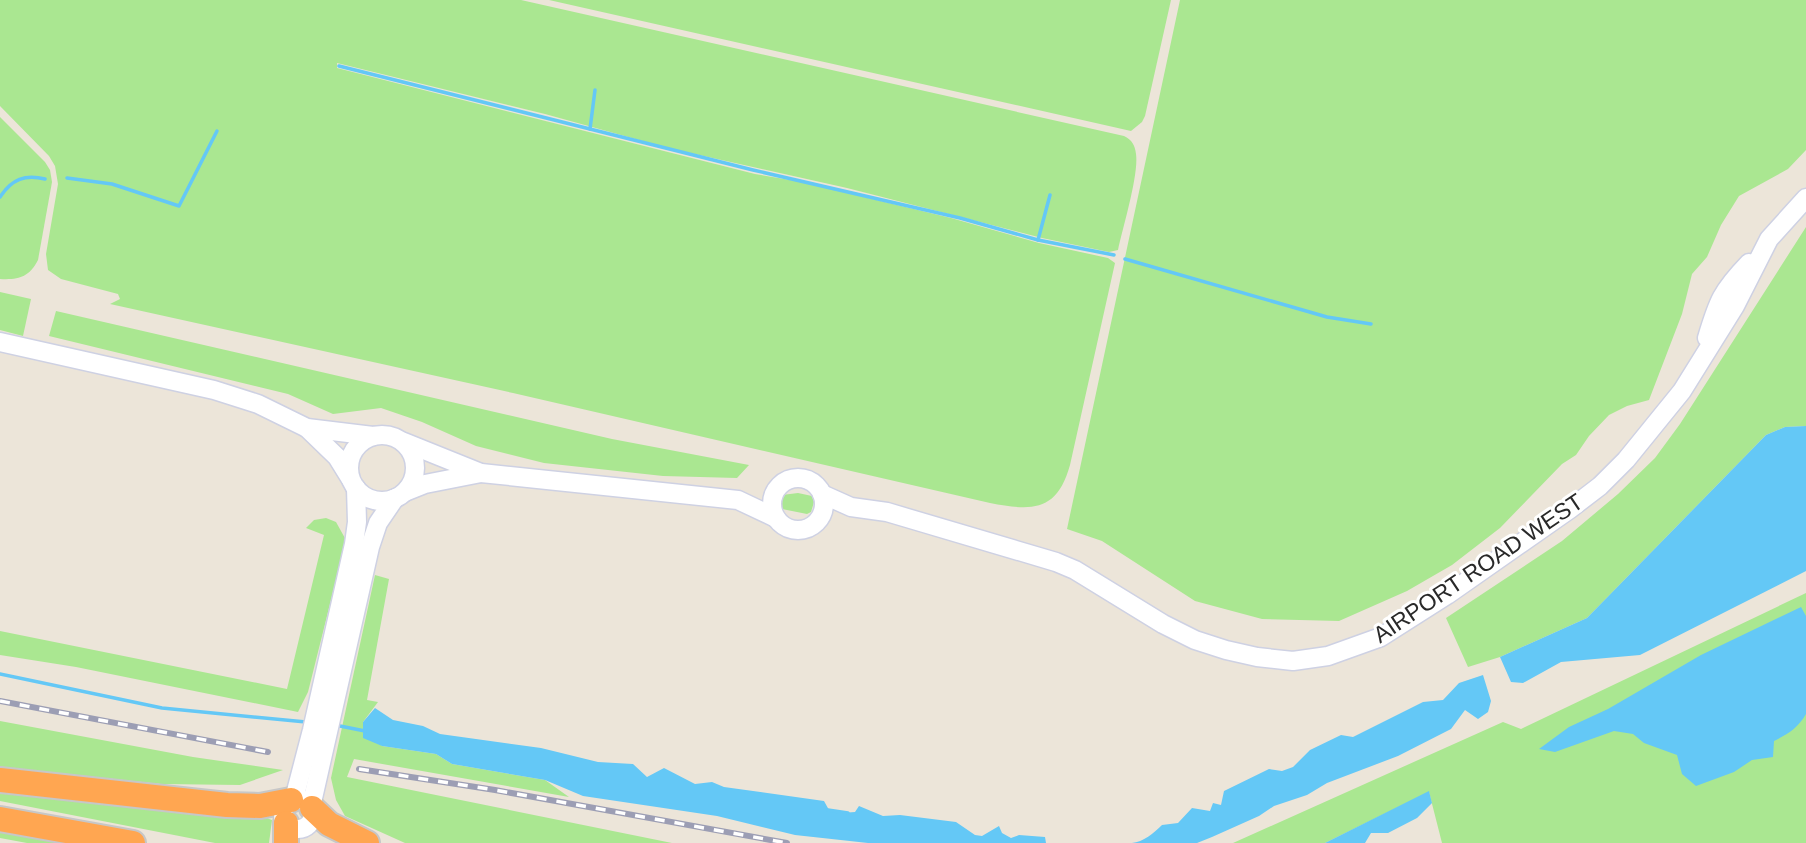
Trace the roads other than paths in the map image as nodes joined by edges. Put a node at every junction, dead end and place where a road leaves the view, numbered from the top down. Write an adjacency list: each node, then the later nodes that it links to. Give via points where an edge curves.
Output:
1 (1806, 198): 12 (street, AIRPORT ROAD WEST, via 1726,287 1699,363 1667,412 1600,486 1517,548 1381,637 1328,656 1293,661 1226,650 1163,624 1056,562 887,512)
2 (0, 342): 3 (street, via 214,390 258,404)
3 (307, 428): 4 (street); 7 (street, via 337,457)
4 (373, 436): 5 (street, via 384,434); 7 (street, via 355,449 349,469)
5 (404, 442): 6 (street); 10 (street, via 415,461 415,472)
6 (481, 473): 10 (street, via 425,484); 11 (street)
7 (354, 484): 10 (street, via 373,500); 15 (street, via 357,522)
8 (777, 487): 9 (street, via 802,478); 11 (street); 13 (street, via 771,502)
9 (822, 494): 12 (street, AIRPORT ROAD WEST); 14 (street)
10 (400, 495): 15 (street, via 378,523)
11 (738, 500): 13 (street)
12 (851, 507): 14 (street, AIRPORT ROAD WEST)
13 (776, 518): 14 (street, via 795,530)
14 (819, 519)
15 (322, 723): 16 (street); 20 (street)
16 (304, 763): 18 (street, via 274,794); 20 (street)
17 (0, 780): 18 (highway)
18 (227, 805): 20 (highway, via 260,806)
19 (0, 819): 21 (highway)
20 (298, 819): 22 (highway, via 329,824)
21 (133, 843)
22 (367, 843)

